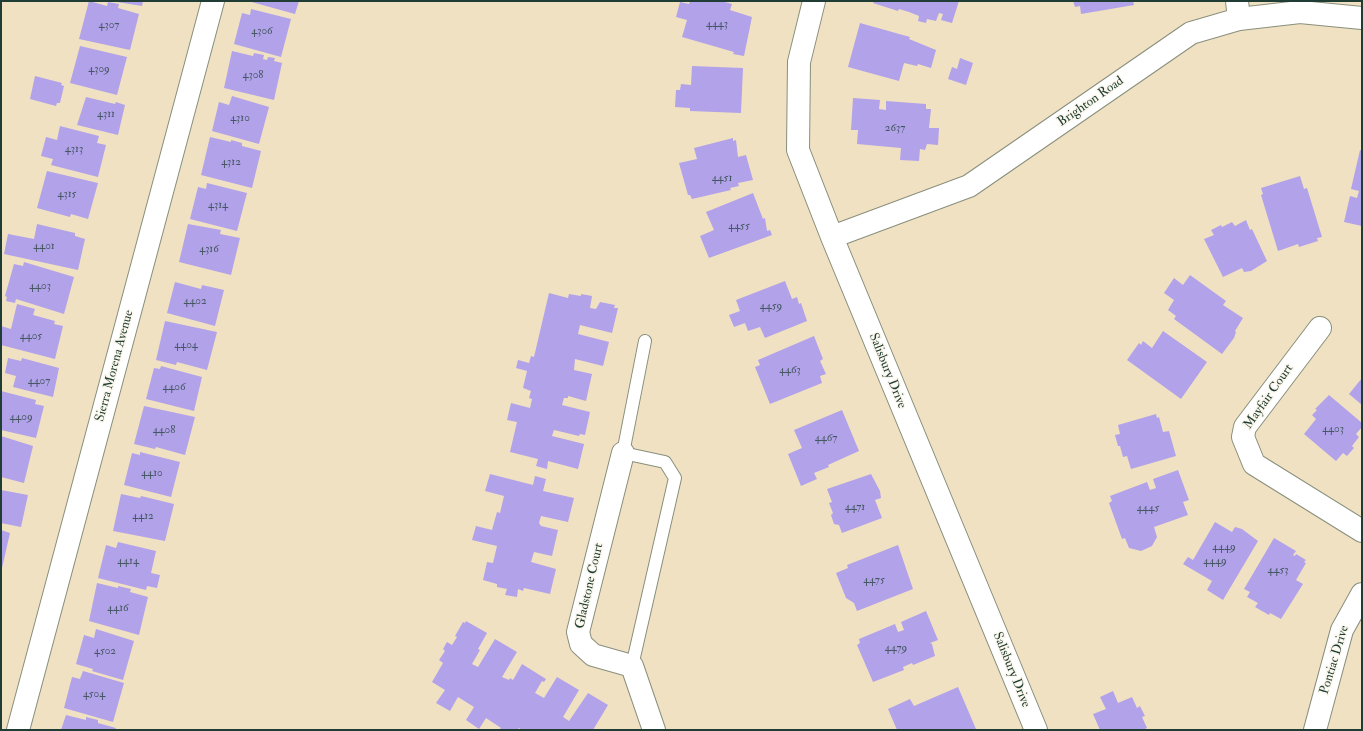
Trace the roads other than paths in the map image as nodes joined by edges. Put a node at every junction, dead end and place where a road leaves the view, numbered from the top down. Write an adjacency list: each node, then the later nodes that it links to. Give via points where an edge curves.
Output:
1 (213, 1): 12 (street, Sierra Morena Avenue)
2 (814, 1): 5 (street, Salisbury Drive, via 799,62 798,150)
3 (1238, 10): 4 (street, Brighton Road); 5 (street, Brighton Road, via 1190,33 969,186)
4 (1362, 18)
5 (832, 237): 14 (street, Salisbury Drive)
6 (1320, 328): 9 (street, Mayfair Court, via 1245,427 1243,437 1254,464)
7 (645, 341): 8 (lane)
8 (623, 453): 11 (street, Gladstone Court, via 578,632 582,644 593,655); 11 (lane, via 665,462 675,478)
9 (1362, 531)
10 (1362, 594): 15 (street, Pontiac Drive, via 1342,630)
11 (632, 666): 13 (street)
12 (18, 730)
13 (654, 730)
14 (1036, 730)
15 (1315, 730)

